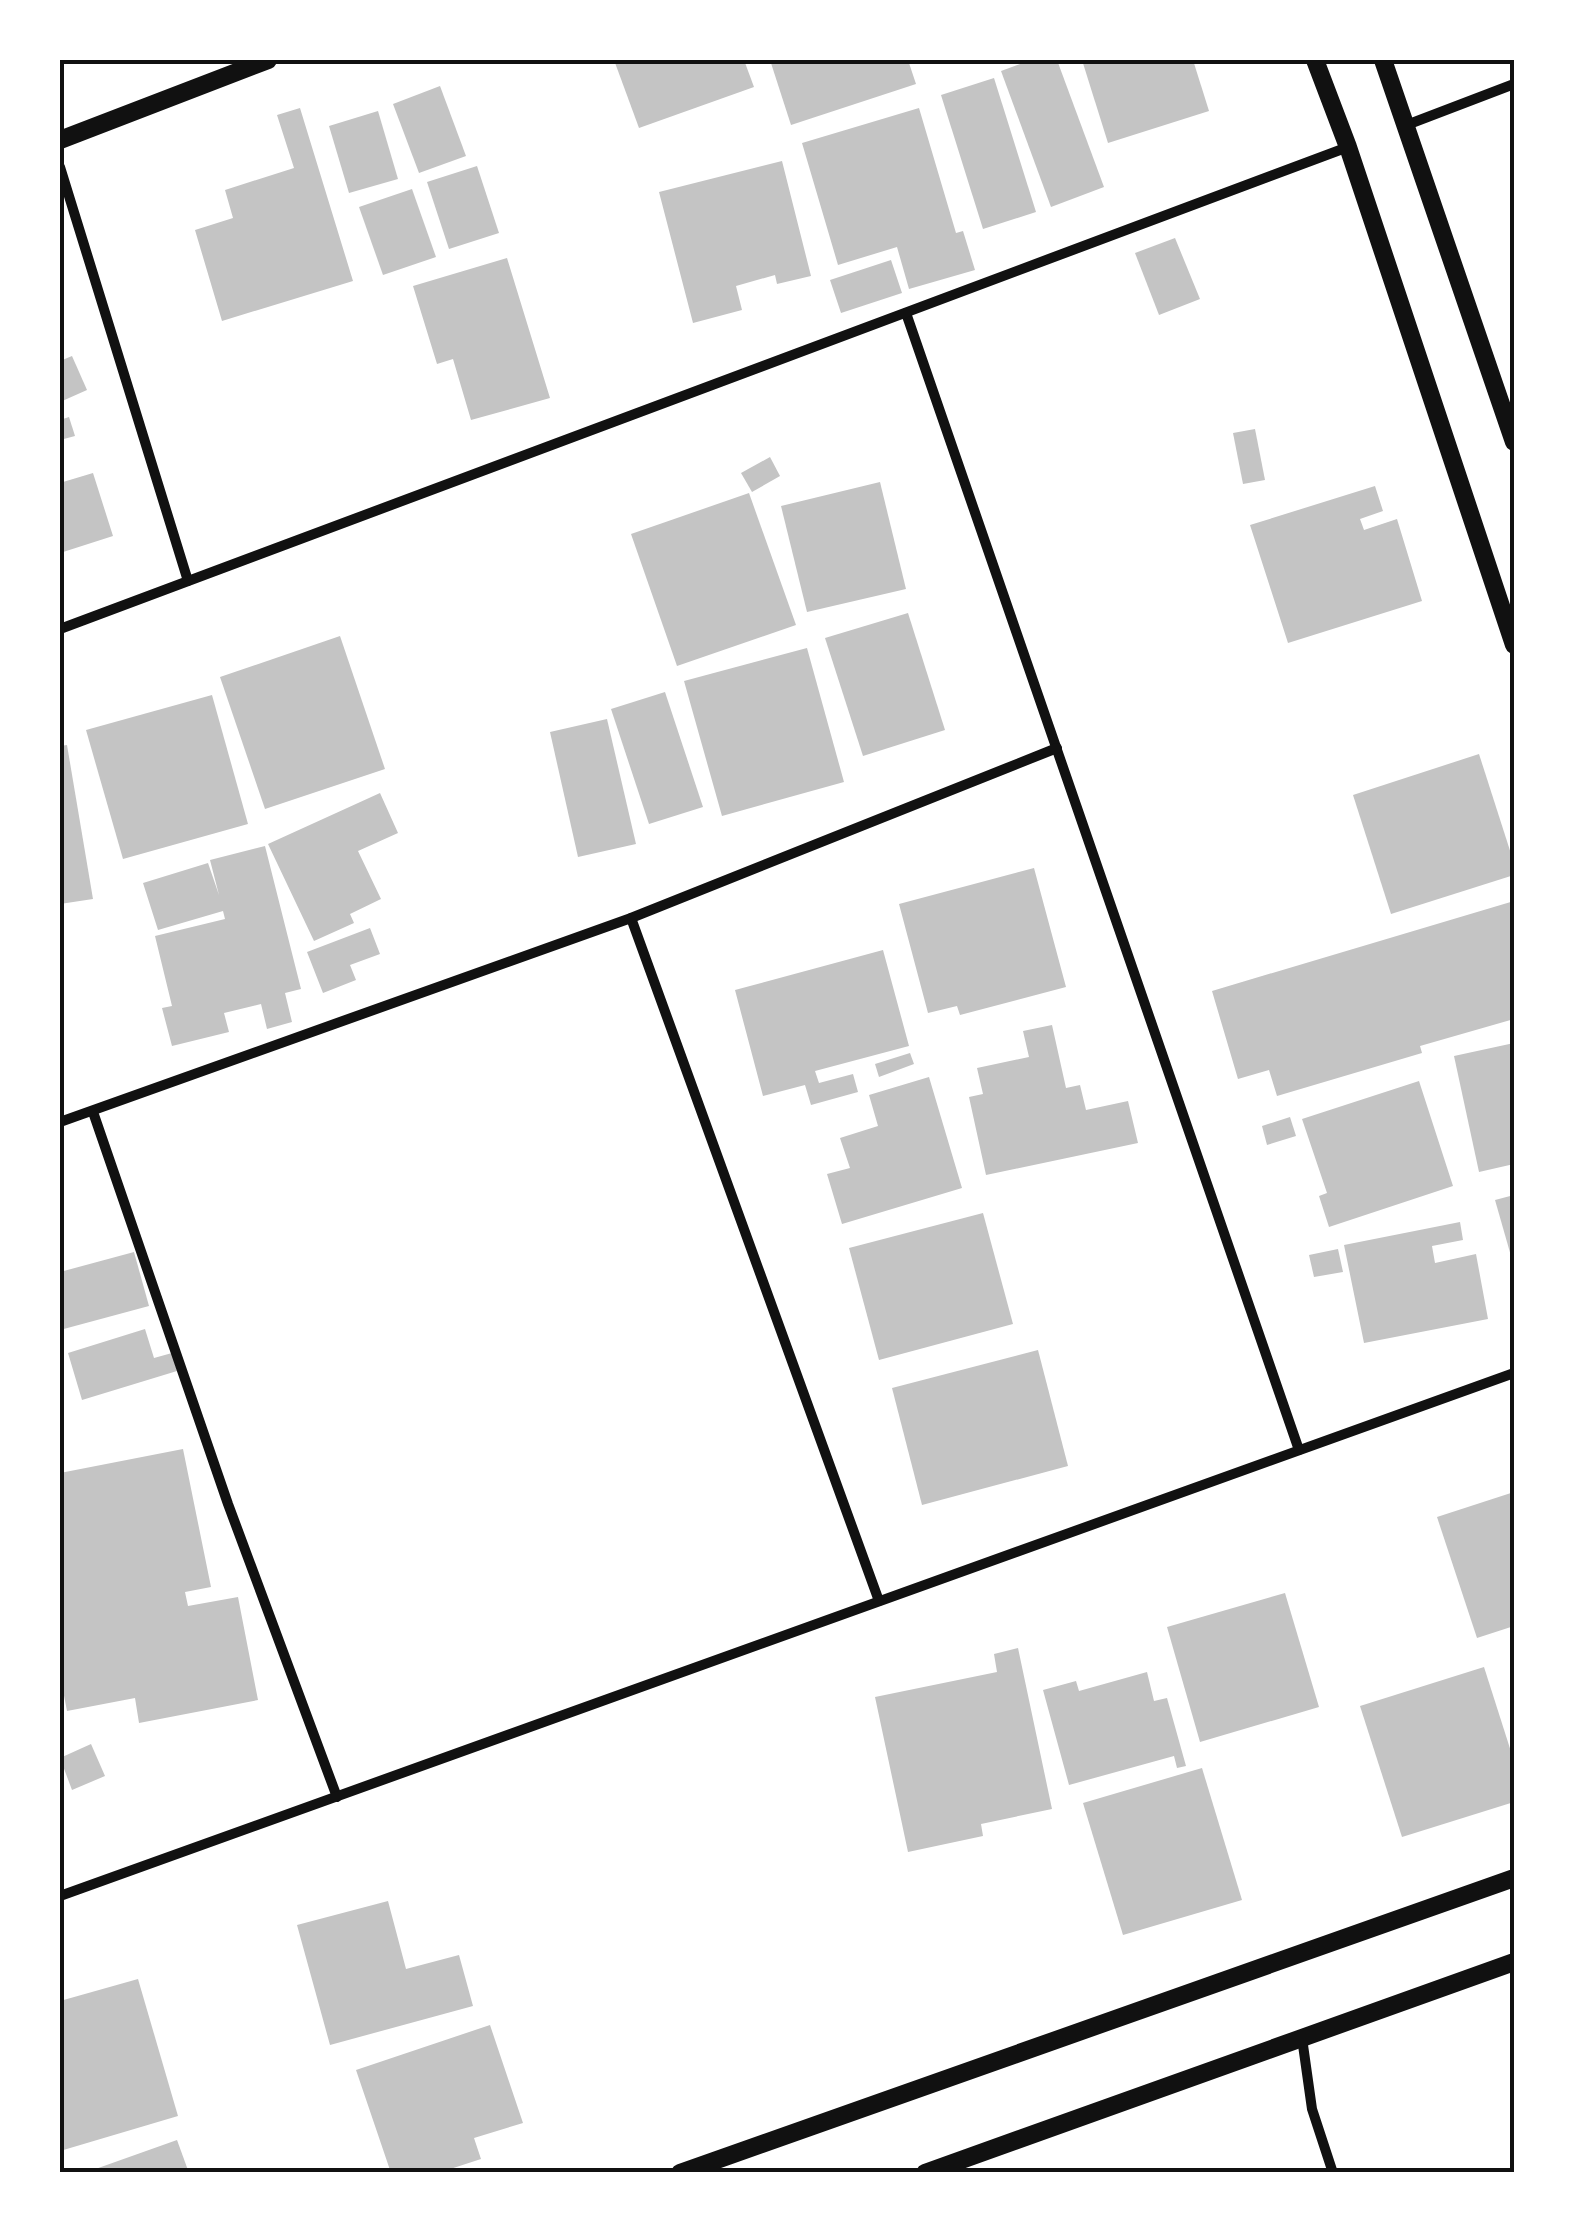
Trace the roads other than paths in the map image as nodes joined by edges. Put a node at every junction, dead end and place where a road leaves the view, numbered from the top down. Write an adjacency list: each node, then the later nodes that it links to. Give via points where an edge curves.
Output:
1 (268, 60): 6 (street)
2 (1316, 60): 7 (street)
3 (1383, 60): 5 (street)
4 (1514, 84): 5 (street)
5 (1404, 126): 10 (street)
6 (60, 140)
7 (1348, 147): 9 (street); 13 (street)
8 (60, 167): 11 (street)
9 (906, 313): 11 (street); 14 (street)
10 (1514, 442)
11 (188, 582): 12 (street)
12 (60, 629)
13 (1514, 645)
14 (1056, 748): 15 (street); 19 (street)
15 (631, 918): 16 (street); 20 (street)
16 (94, 1112): 17 (street); 21 (street)
17 (60, 1122)
18 (1514, 1372): 19 (street)
19 (1299, 1450): 20 (street)
20 (880, 1601): 21 (street)
21 (337, 1797): 23 (street)
22 (1514, 1878): 26 (street)
23 (60, 1896)
24 (1514, 1962): 25 (street)
25 (1302, 2038): 27 (street); 28 (street, via 1312,2109)
26 (680, 2173)
27 (925, 2173)
28 (1334, 2173)

